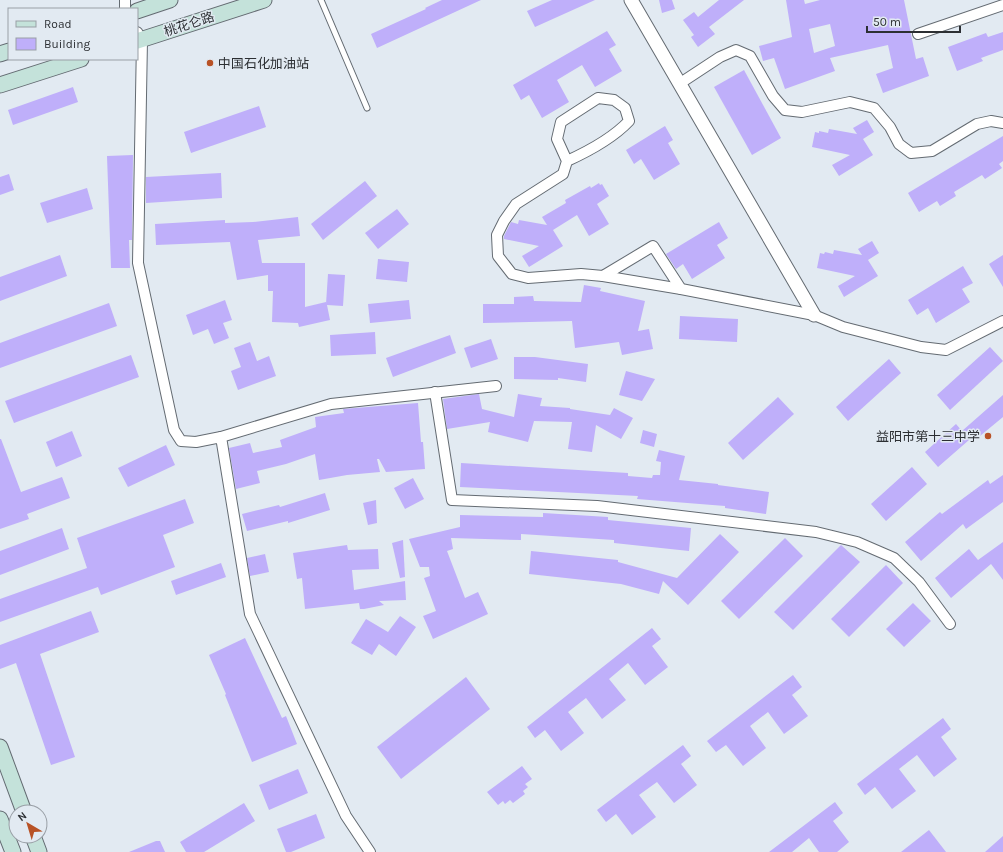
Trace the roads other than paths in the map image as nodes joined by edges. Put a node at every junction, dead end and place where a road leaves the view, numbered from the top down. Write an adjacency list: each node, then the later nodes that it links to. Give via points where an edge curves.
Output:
1 (170, 0): 6 (main road)
2 (264, 0): 8 (main road, 桃花仑路)
3 (321, 0): 12 (lane)
4 (631, 0): 10 (street)
5 (1003, 5): 7 (street)
6 (138, 10)
7 (918, 34)
8 (139, 38): 21 (street, via 138,263 174,430 181,441 196,442)
9 (78, 60): 11 (main road)
10 (679, 84): 13 (street, via 736,50 750,56 773,96 785,110 802,112 850,102 874,108 890,127 899,144 911,153 932,151 978,124 991,121); 17 (street)
11 (0, 85)
12 (367, 108)
13 (1003, 123)
14 (567, 161): 14 (street, via 557,139 561,122 598,98 614,100 625,108 629,121 620,131); 15 (street, via 563,174 516,204 497,235 498,256 512,274 528,278 581,274)
15 (603, 276): 16 (street); 16 (street, via 653,246)
16 (682, 289): 17 (street)
17 (814, 315): 18 (street, via 843,328 946,350)
18 (1003, 321)
19 (496, 386): 20 (street)
20 (435, 392): 21 (street, via 331,404); 22 (street, via 452,500 597,506 816,532 857,542 894,558 919,582)
21 (221, 437): 27 (street, via 250,614 346,816)
22 (950, 624)
23 (0, 747): 24 (main road)
24 (21, 804)
25 (0, 819): 26 (main road)
26 (13, 852)
27 (370, 852)

